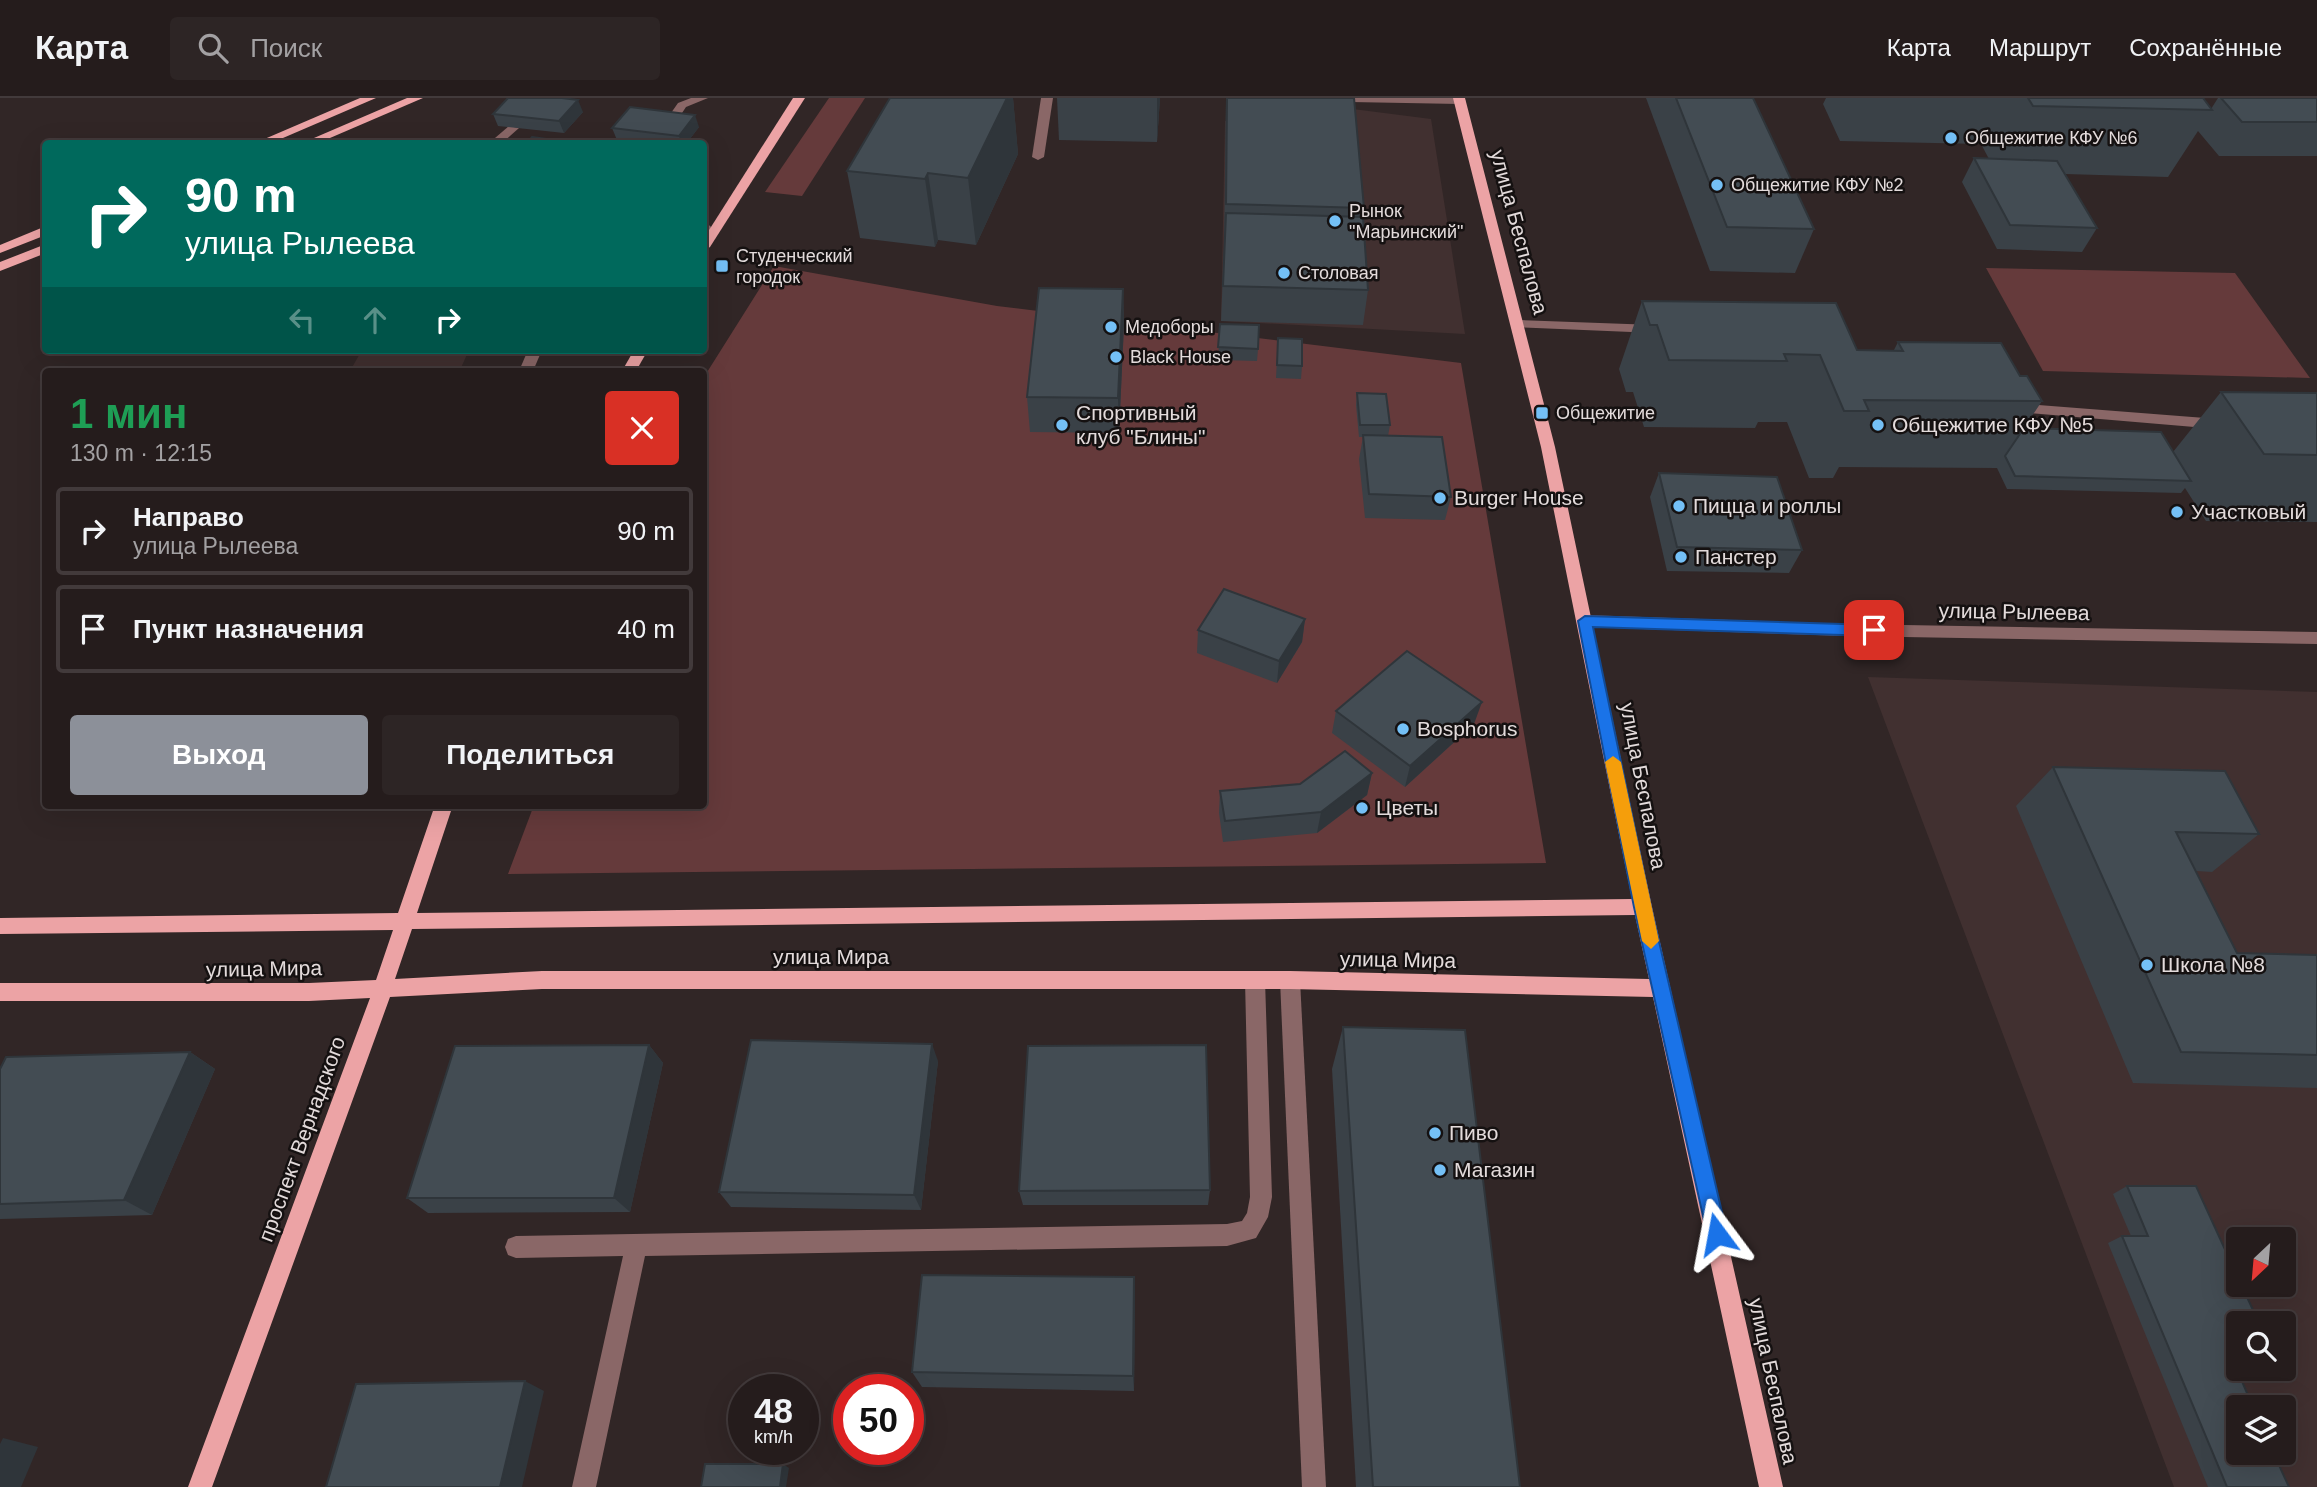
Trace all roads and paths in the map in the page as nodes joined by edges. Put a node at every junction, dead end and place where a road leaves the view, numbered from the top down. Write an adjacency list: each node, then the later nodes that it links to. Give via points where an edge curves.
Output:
1 (370, 98): 10 (main road)
2 (417, 98): 11 (main road)
3 (702, 98): 8 (street, via 682,105)
4 (799, 98): 14 (main road)
5 (1048, 98): 13 (street)
6 (1296, 98): 7 (street)
7 (1459, 100): 19 (main road, улица Беспалова)
8 (670, 123)
9 (513, 128): 12 (street)
10 (268, 140)
11 (315, 140)
12 (498, 140)
13 (1038, 157)
14 (708, 230)
15 (42, 232): 16 (main road)
16 (0, 249)
17 (42, 251): 18 (main road)
18 (0, 267)
19 (1519, 324): 20 (street); 23 (main road, улица Беспалова)
20 (1676, 329)
21 (2000, 407): 22 (street)
22 (2234, 425)
23 (1585, 621): 24 (street, улица Рылеева); 26 (main road, улица Беспалова)
24 (2317, 638)
25 (443, 809): 27 (main road, проспект Вернадского)
26 (1643, 907): 27 (main road, улица Мира); 32 (main road, улица Беспалова)
27 (403, 923): 28 (main road, улица Мира); 31 (main road, проспект Вернадского)
28 (0, 926)
29 (1255, 980): 30 (main road, улица Мира); 31 (main road, улица Мира, via 542,980); 34 (street, via 1261,1196 1257,1217 1248,1230 1214,1236)
30 (1290, 980): 32 (main road, улица Мира); 38 (street)
31 (382, 988): 33 (main road, улица Мира); 36 (main road, проспект Вернадского)
32 (1662, 988): 39 (main road, улица Беспалова)
33 (0, 992)
34 (636, 1245): 35 (street); 37 (street)
35 (516, 1247)
36 (200, 1487)
37 (584, 1487)
38 (1314, 1487)
39 (1771, 1487)

